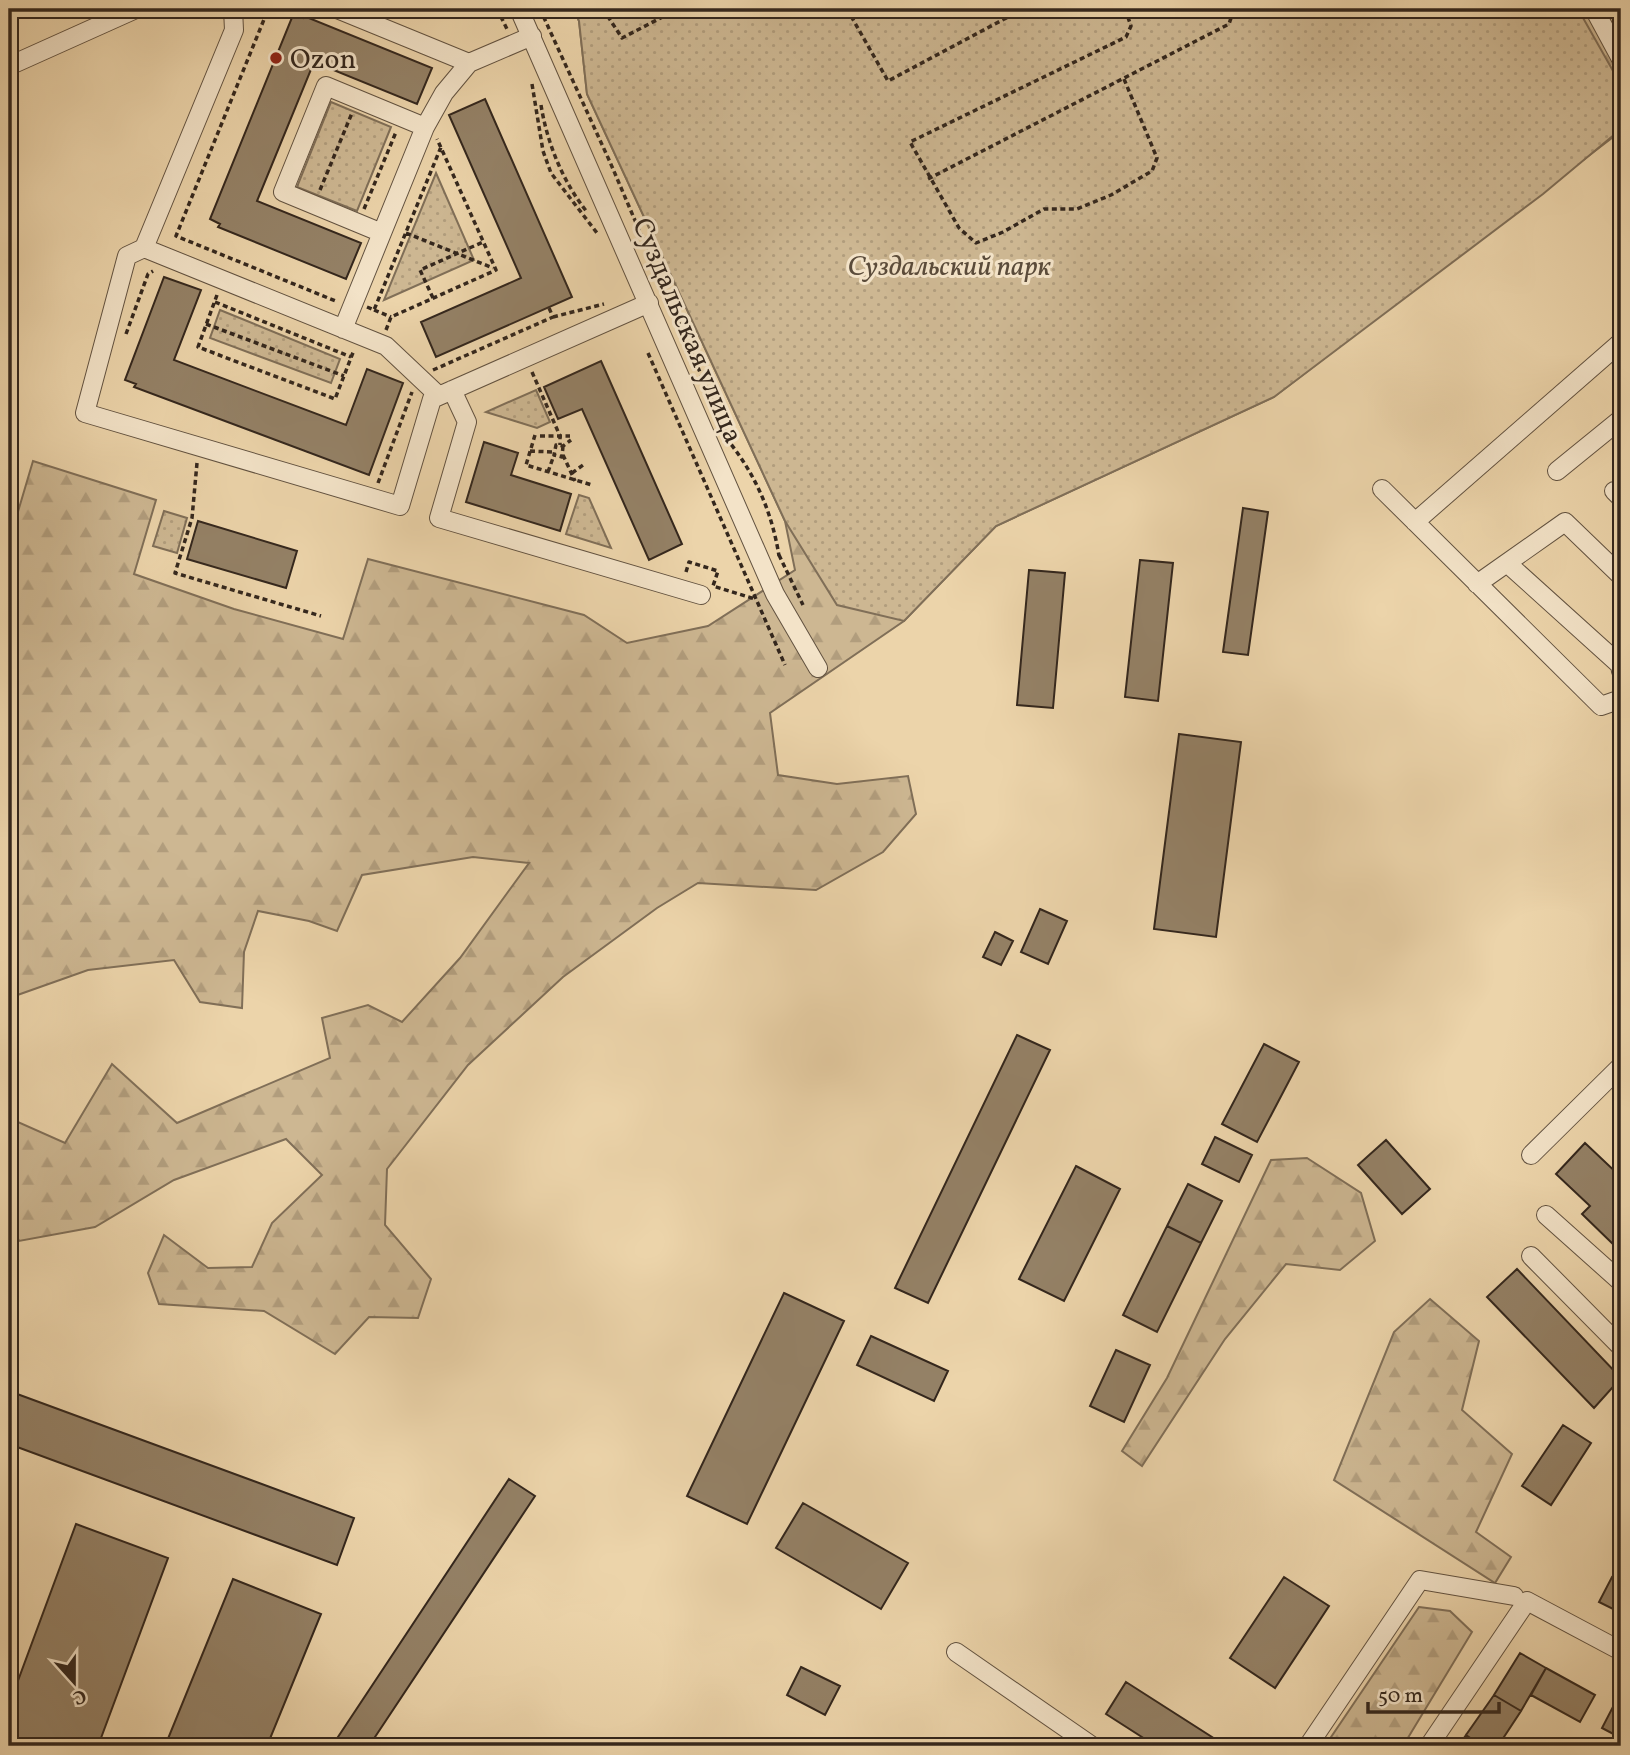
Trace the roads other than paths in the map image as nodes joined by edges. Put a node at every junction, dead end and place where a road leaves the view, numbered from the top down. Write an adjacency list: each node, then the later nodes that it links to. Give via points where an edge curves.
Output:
1 (136, 9): 9 (street)
2 (233, 9): 12 (street, via 234,30)
3 (337, 9): 8 (street)
4 (519, 9): 6 (street, Суздальская улица)
5 (1594, 9): 7 (street)
6 (532, 36): 8 (street); 13 (street, Суздальская улица)
7 (1621, 59)
8 (469, 63): 10 (street, via 444,93)
9 (9, 66)
10 (430, 131): 11 (street); 11 (street, via 326,86 283,192 359,223)
11 (384, 228): 14 (street, via 353,305)
12 (144, 248): 14 (street); 16 (street, via 127,256 85,413 400,506 432,399)
13 (649, 303): 16 (street); 25 (street, Суздальская улица, via 775,594)
14 (351, 332): 16 (street, via 386,346 418,376)
15 (1621, 342): 20 (street)
16 (446, 393): 24 (street, via 467,422 439,518)
17 (1621, 419): 18 (street)
18 (1557, 471)
19 (1382, 489): 20 (street)
20 (1415, 522): 23 (street)
21 (1507, 563): 22 (street, via 1565,522); 23 (street); 26 (street, via 1620,665)
22 (1621, 576)
23 (1477, 584): 27 (street, via 1601,706)
24 (701, 596)
25 (818, 668)
26 (1621, 671)
27 (1621, 699)
28 (1621, 1066): 29 (street)
29 (1531, 1155)
30 (1546, 1215): 32 (street)
31 (1531, 1256): 33 (street)
32 (1621, 1282)
33 (1621, 1347)
34 (1521, 1598): 35 (street); 38 (street, via 1420,1580); 39 (street)
35 (1621, 1651)
36 (956, 1652): 37 (street)
37 (1092, 1746)
38 (1308, 1746)
39 (1429, 1746)

